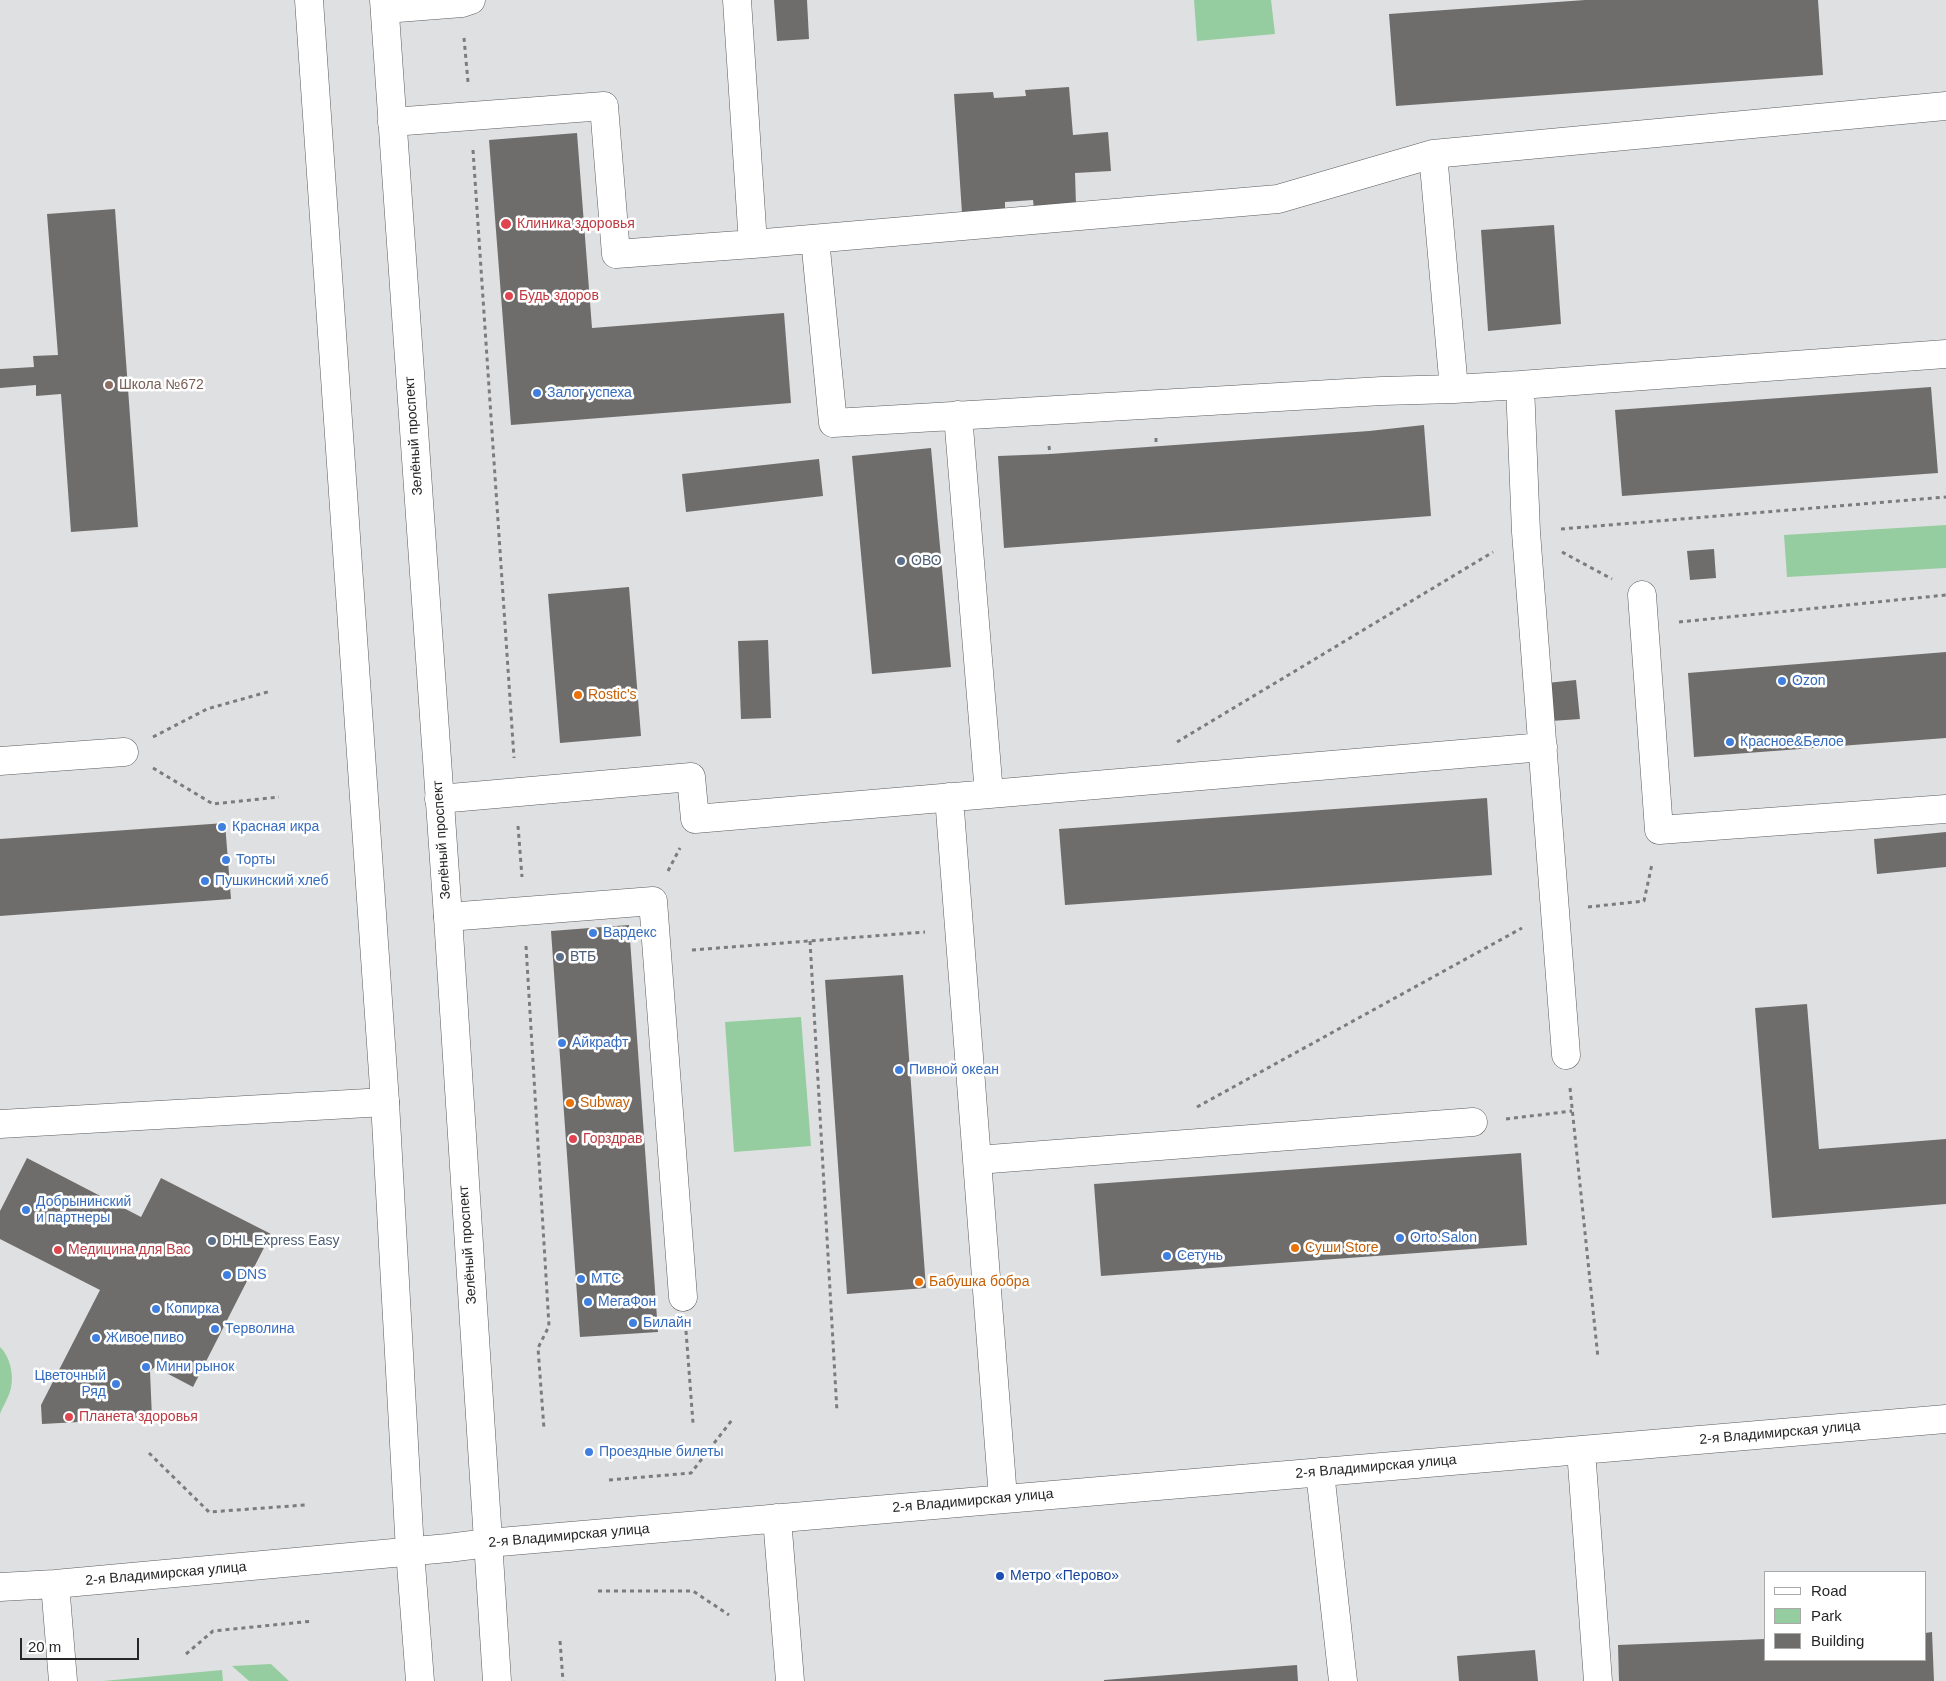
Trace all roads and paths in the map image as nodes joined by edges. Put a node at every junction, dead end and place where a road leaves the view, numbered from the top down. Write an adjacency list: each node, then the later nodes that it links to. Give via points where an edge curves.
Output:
1 (309, 0): 40 (main road)
2 (737, 0): 10 (main road)
3 (466, 2): 4 (main road); 6 (path)
4 (384, 5): 7 (main road, Зелёный проспект)
5 (1946, 106): 8 (main road)
6 (471, 116): 7 (main road); 10 (main road, via 604,106 616,254); 24 (path)
7 (392, 122): 28 (main road, Зелёный проспект)
8 (1433, 154): 9 (main road, via 1278,199); 13 (main road)
9 (815, 239): 10 (main road); 14 (main road, via 833,423)
10 (753, 244)
11 (1946, 354): 12 (main road)
12 (1520, 385): 13 (main road); 16 (main road)
13 (1454, 389): 14 (main road)
14 (958, 416): 25 (main road)
15 (1946, 497): 16 (path)
16 (1526, 532): 17 (path); 20 (path); 21 (main road)
17 (1642, 595): 18 (path, via 1672,622); 31 (main road)
18 (1946, 595)
19 (271, 692): 22 (path, via 207,709)
20 (1176, 743)
21 (1543, 747): 25 (main road); 33 (main road)
22 (124, 752): 23 (main road); 26 (path, via 213,804)
23 (0, 761)
24 (516, 792): 28 (main road); 30 (main road, via 691,777); 34 (path)
25 (989, 794): 27 (main road)
26 (279, 797)
27 (949, 797): 30 (main road); 36 (main road)
28 (439, 799): 35 (main road, Зелёный проспект)
29 (1946, 809): 31 (main road)
30 (695, 819): 32 (path)
31 (1659, 830): 33 (path, via 1644,901)
32 (653, 901): 34 (main road); 38 (main road)
33 (1555, 910): 39 (main road); 41 (path)
34 (524, 911): 35 (main road); 52 (path, via 549,1326 538,1348)
35 (448, 917): 60 (main road, Зелёный проспект)
36 (960, 929): 37 (path); 45 (main road)
37 (810, 941): 38 (path); 48 (path)
38 (657, 953): 46 (main road)
39 (1566, 1055): 42 (path)
40 (384, 1102): 44 (main road); 61 (main road)
41 (1189, 1111)
42 (1572, 1111): 43 (path); 47 (path)
43 (1473, 1122): 45 (main road)
44 (0, 1124)
45 (978, 1160): 57 (main road)
46 (683, 1297): 51 (path)
47 (1598, 1358)
48 (836, 1412)
49 (1946, 1419): 53 (main road, 2-я Владимирская улица)
50 (732, 1420): 56 (path, via 691,1473)
51 (693, 1423)
52 (544, 1429)
53 (1582, 1450): 55 (main road, 2-я Владимирская улица); 75 (main road)
54 (149, 1453): 58 (path, via 209,1512)
55 (1320, 1472): 57 (main road, 2-я Владимирская улица); 74 (main road)
56 (609, 1480)
57 (1003, 1498): 59 (main road, 2-я Владимирская улица)
58 (305, 1505)
59 (777, 1518): 60 (main road, 2-я Владимирская улица); 73 (main road)
60 (488, 1543): 61 (main road, 2-я Владимирская улица); 71 (main road, Зелёный проспект)
61 (410, 1551): 62 (main road, 2-я Владимирская улица); 70 (main road)
62 (55, 1584): 63 (main road, 2-я Владимирская улица); 69 (main road)
63 (0, 1588)
64 (598, 1591): 65 (path, via 693,1591)
65 (729, 1615)
66 (313, 1621): 68 (path, via 213,1631)
67 (560, 1641): 72 (path)
68 (186, 1654)
69 (63, 1681)
70 (420, 1681)
71 (497, 1681)
72 (562, 1681)
73 (790, 1681)
74 (1343, 1681)
75 (1598, 1681)

